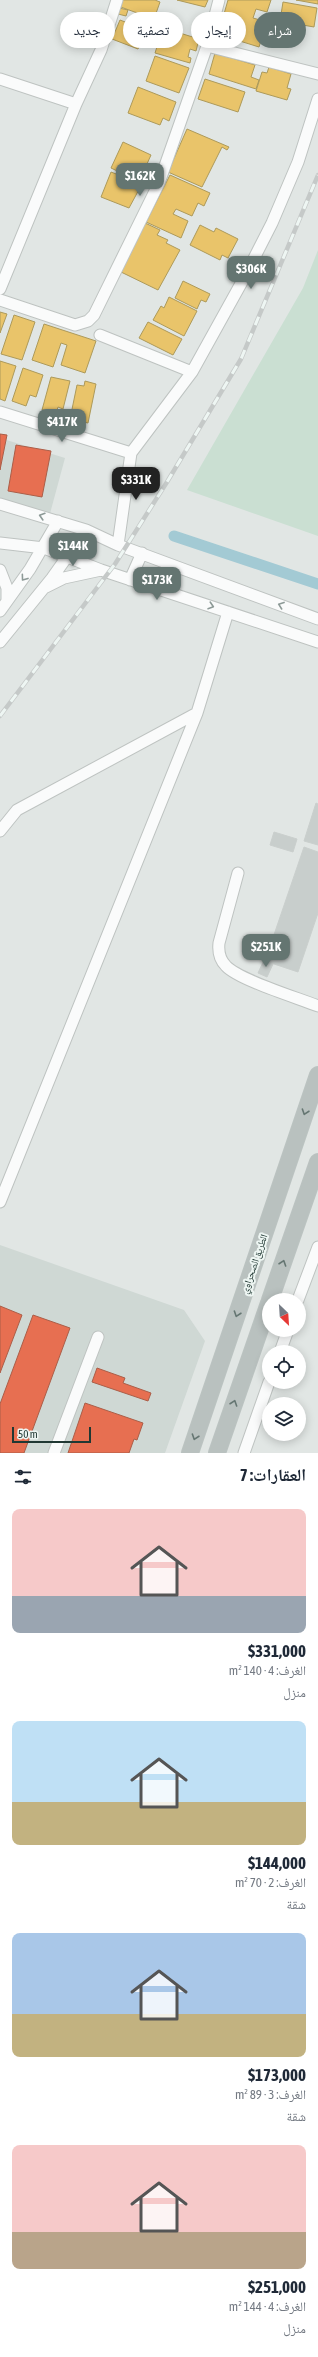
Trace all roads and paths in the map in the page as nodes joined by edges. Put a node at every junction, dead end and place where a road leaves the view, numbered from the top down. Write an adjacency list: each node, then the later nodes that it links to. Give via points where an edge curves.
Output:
1 (117, 0): 9 (street, via 101,50)
2 (219, 0): 3 (street)
3 (216, 12)
4 (206, 48): 11 (street, via 159,183 94,314 88,321 75,325)
5 (215, 48): 6 (street)
6 (318, 74)
7 (0, 79): 9 (street)
8 (318, 99): 13 (street, via 298,162 272,223)
9 (76, 104): 10 (street)
10 (0, 290)
11 (0, 300)
12 (100, 335): 13 (street)
13 (192, 372): 15 (street)
14 (0, 412): 15 (street)
15 (132, 453): 20 (street)
16 (0, 504): 17 (street, one-way to 16)
17 (58, 521): 18 (street); 21 (street)
18 (86, 530): 20 (street); 23 (street)
19 (0, 543): 21 (street)
20 (118, 544): 22 (street)
21 (44, 548): 23 (street); 28 (street, one-way to 28)
22 (142, 554): 26 (street); 31 (street, one-way to 22)
23 (67, 557): 25 (street); 27 (street)
24 (0, 570): 28 (street, via 7,588)
25 (101, 570): 26 (street); 27 (street, via 64,578)
26 (130, 580): 30 (street, one-way to 30)
27 (42, 589): 32 (street)
28 (7, 601): 29 (street)
29 (0, 611)
30 (228, 612): 33 (street); 34 (street)
31 (318, 618)
32 (0, 642)
33 (318, 642)
34 (197, 713): 35 (street, via 17,810); 40 (street)
35 (0, 831)
36 (238, 873): 37 (street, via 219,944 221,960 234,972)
37 (318, 1006)
38 (318, 1075): 48 (highway, الطريق الصحراوي, one-way to 48)
39 (318, 1162): 42 (highway, one-way to 39)
40 (0, 1202)
41 (318, 1247): 43 (street)
42 (272, 1293)
43 (301, 1293)
44 (262, 1323): 49 (highway, one-way to 44)
45 (98, 1337): 47 (street)
46 (267, 1389): 50 (street)
47 (54, 1453)
48 (190, 1453)
49 (217, 1453)
50 (244, 1453)

